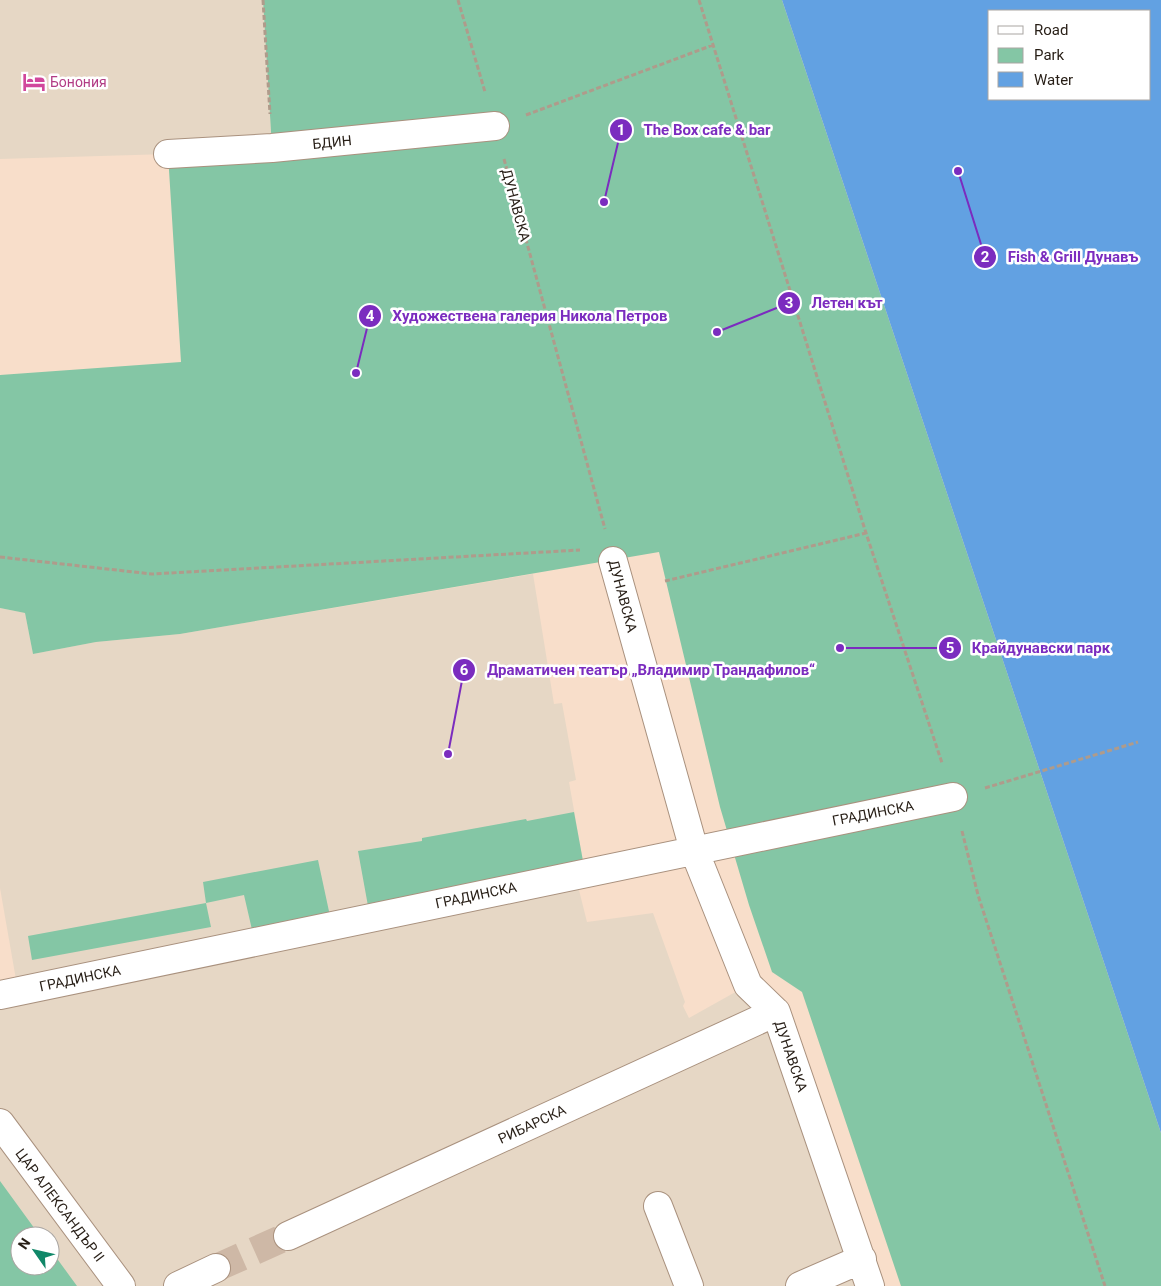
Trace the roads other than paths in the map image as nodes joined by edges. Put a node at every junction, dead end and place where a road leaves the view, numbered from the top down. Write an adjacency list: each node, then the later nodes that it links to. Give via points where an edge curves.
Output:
1 (495, 126): 2 (street, БДИН, via 272,148)
2 (168, 154)
3 (612, 554): 5 (street, ДУНАВСКА)
4 (953, 797): 5 (street, ГРАДИНСКА)
5 (694, 850): 6 (street, ГРАДИНСКА); 7 (street, ДУНАВСКА, via 748,985)
6 (0, 995)
7 (776, 1012): 10 (street, РИБАРСКА); 11 (street, ДУНАВСКА)
8 (0, 1124): 13 (street, ЦАР АЛЕКСАНДЪР II)
9 (658, 1206): 15 (street)
10 (288, 1236)
11 (862, 1259): 16 (street); 17 (street, ДУНАВСКА)
12 (216, 1268): 14 (street)
13 (121, 1286)
14 (178, 1286)
15 (689, 1286)
16 (800, 1286)
17 (870, 1286)

